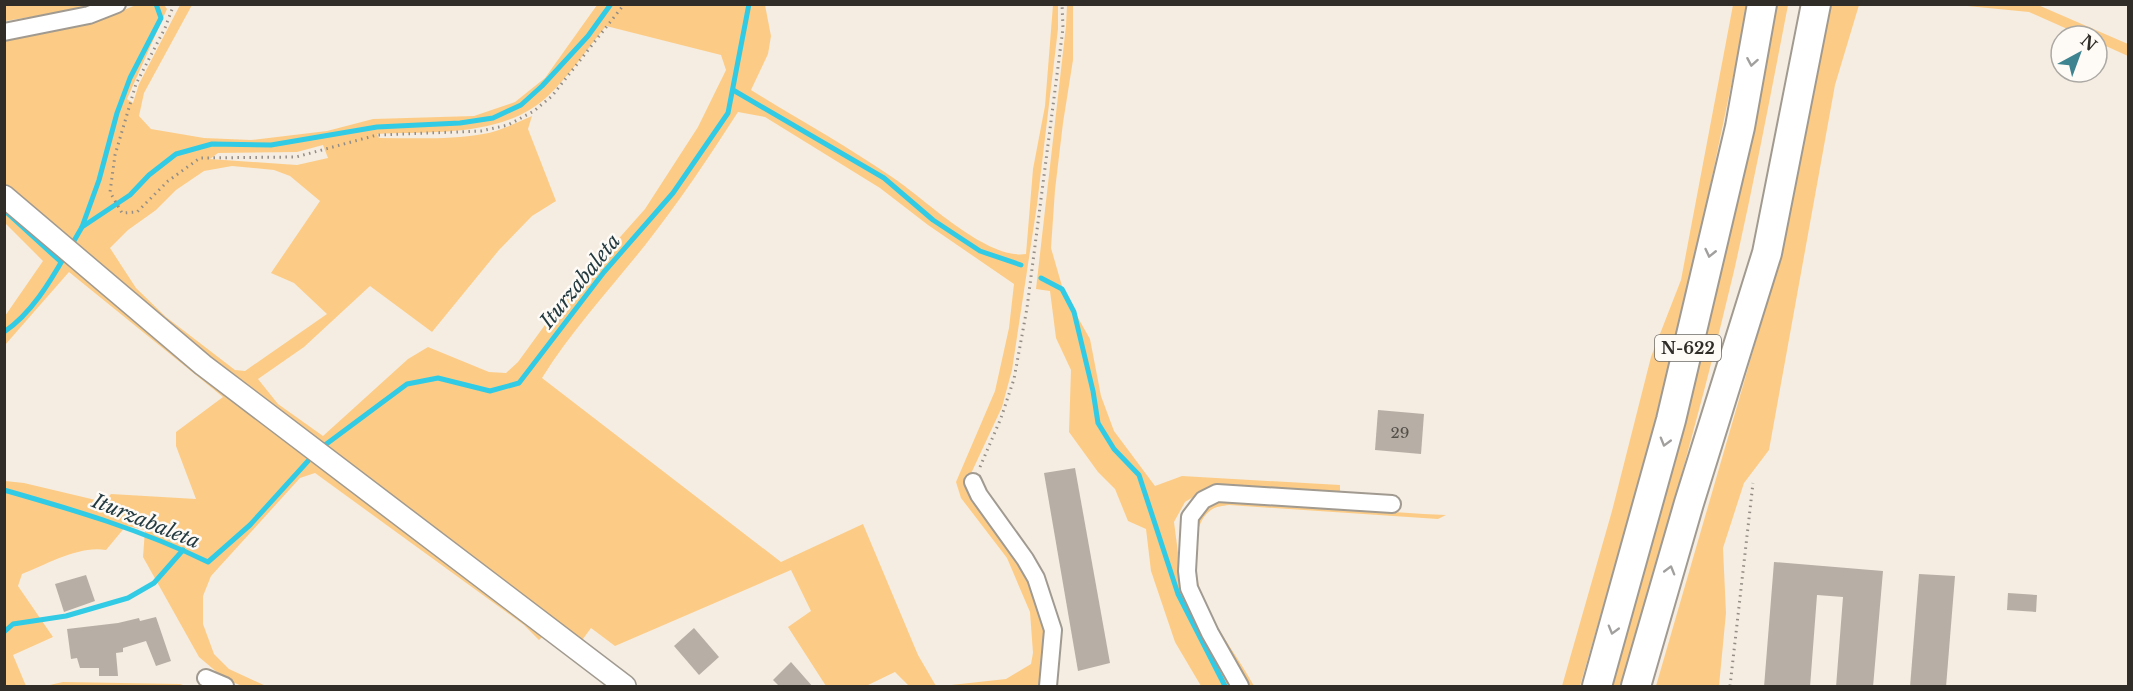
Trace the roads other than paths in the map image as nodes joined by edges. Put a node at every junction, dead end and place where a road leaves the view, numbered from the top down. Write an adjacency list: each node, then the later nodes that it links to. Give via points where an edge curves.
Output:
1 (117, 4): 5 (street, via 89,15)
2 (1762, 4): 15 (highway, N-622, one-way to 15, via 1740,127 1671,420)
3 (1801, 4): 8 (highway, N-622, via 1772,162)
4 (1816, 4): 8 (highway, via 1767,253)
5 (4, 32)
6 (4, 196): 12 (street, via 222,380)
7 (973, 482): 13 (street, via 1036,578 1053,630)
8 (1689, 503): 16 (highway, N-622, one-way to 8)
9 (1392, 504): 14 (street, via 1217,493 1203,500 1190,517 1189,588)
10 (206, 678): 11 (street)
11 (225, 687)
12 (625, 687)
13 (1048, 687)
14 (1240, 687)
15 (1597, 687)
16 (1636, 687)

